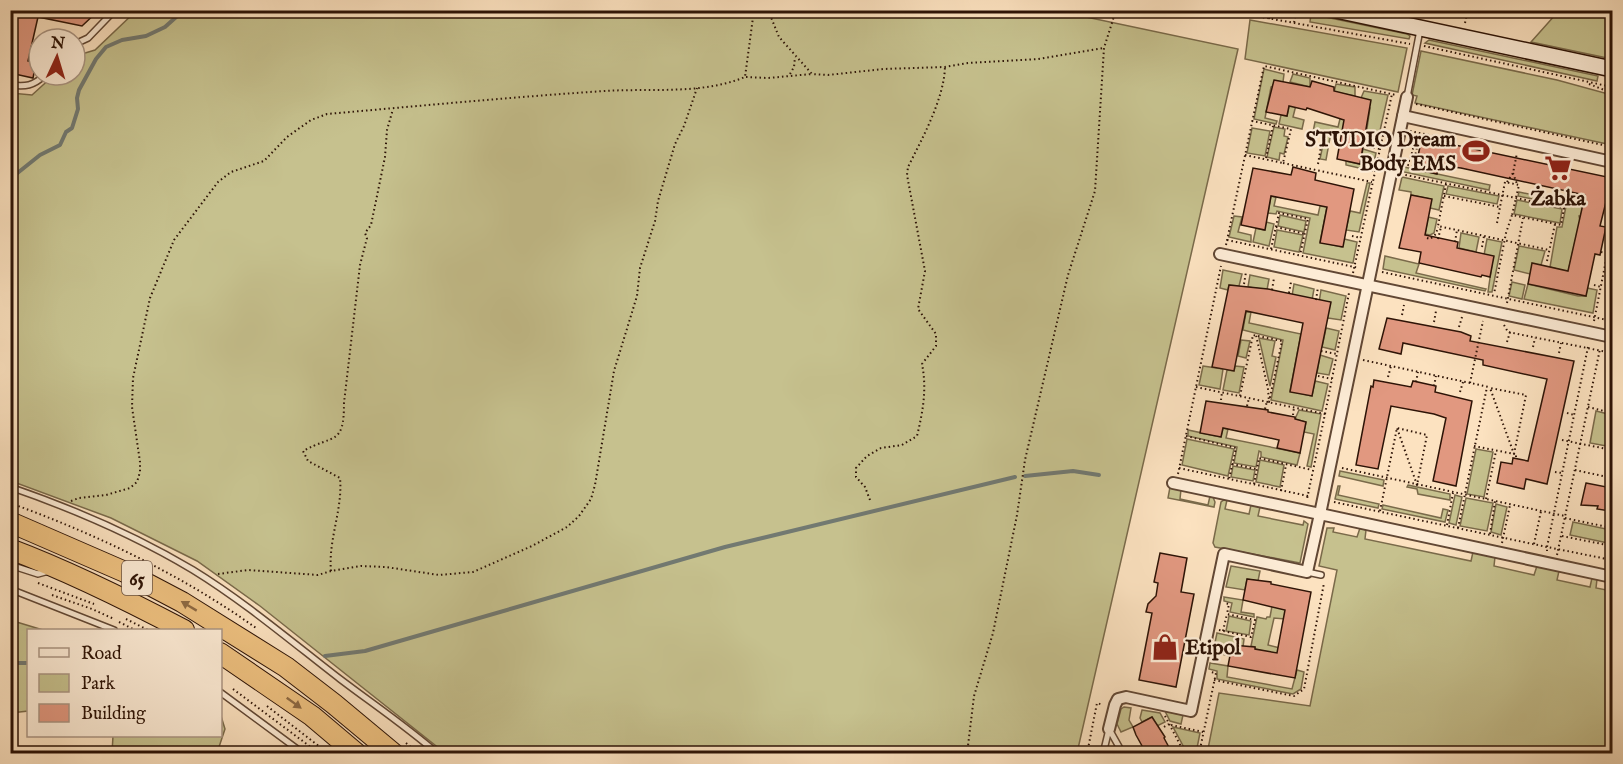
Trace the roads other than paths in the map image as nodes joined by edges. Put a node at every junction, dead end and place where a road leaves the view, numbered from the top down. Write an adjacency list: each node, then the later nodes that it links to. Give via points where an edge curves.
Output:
1 (115, 10): 4 (lane)
2 (1336, 10): 3 (street)
3 (1420, 29): 5 (street); 8 (lane)
4 (87, 39)
5 (1612, 69)
6 (10, 85): 7 (lane)
7 (27, 87)
8 (1410, 100): 9 (street)
9 (1403, 116): 10 (street); 12 (street)
10 (1612, 162)
11 (1222, 255): 12 (street, via 1350,288)
12 (1367, 286): 13 (street); 16 (street)
13 (1608, 336)
14 (1174, 483): 16 (street)
15 (10, 487): 33 (lane, via 149,545 208,581)
16 (1320, 514): 21 (street); 23 (street)
17 (10, 522): 32 (highway, 65, one-way to 17, via 286,667 192,607 125,572)
18 (10, 549): 20 (highway, 65)
19 (10, 565): 20 (lane, via 38,574)
20 (61, 568): 26 (highway, 65)
21 (1307, 572): 22 (lane); 29 (street, via 1224,554 1191,711 1126,697 1118,699)
22 (1321, 575)
23 (1612, 577)
24 (10, 590): 25 (lane)
25 (111, 629)
26 (182, 629)
27 (222, 654): 31 (highway, one-way to 31, via 304,710)
28 (222, 693): 30 (lane)
29 (1109, 729): 34 (lane); 35 (lane)
30 (304, 753)
31 (357, 753)
32 (394, 753)
33 (438, 753)
34 (1103, 753)
35 (1123, 753)

